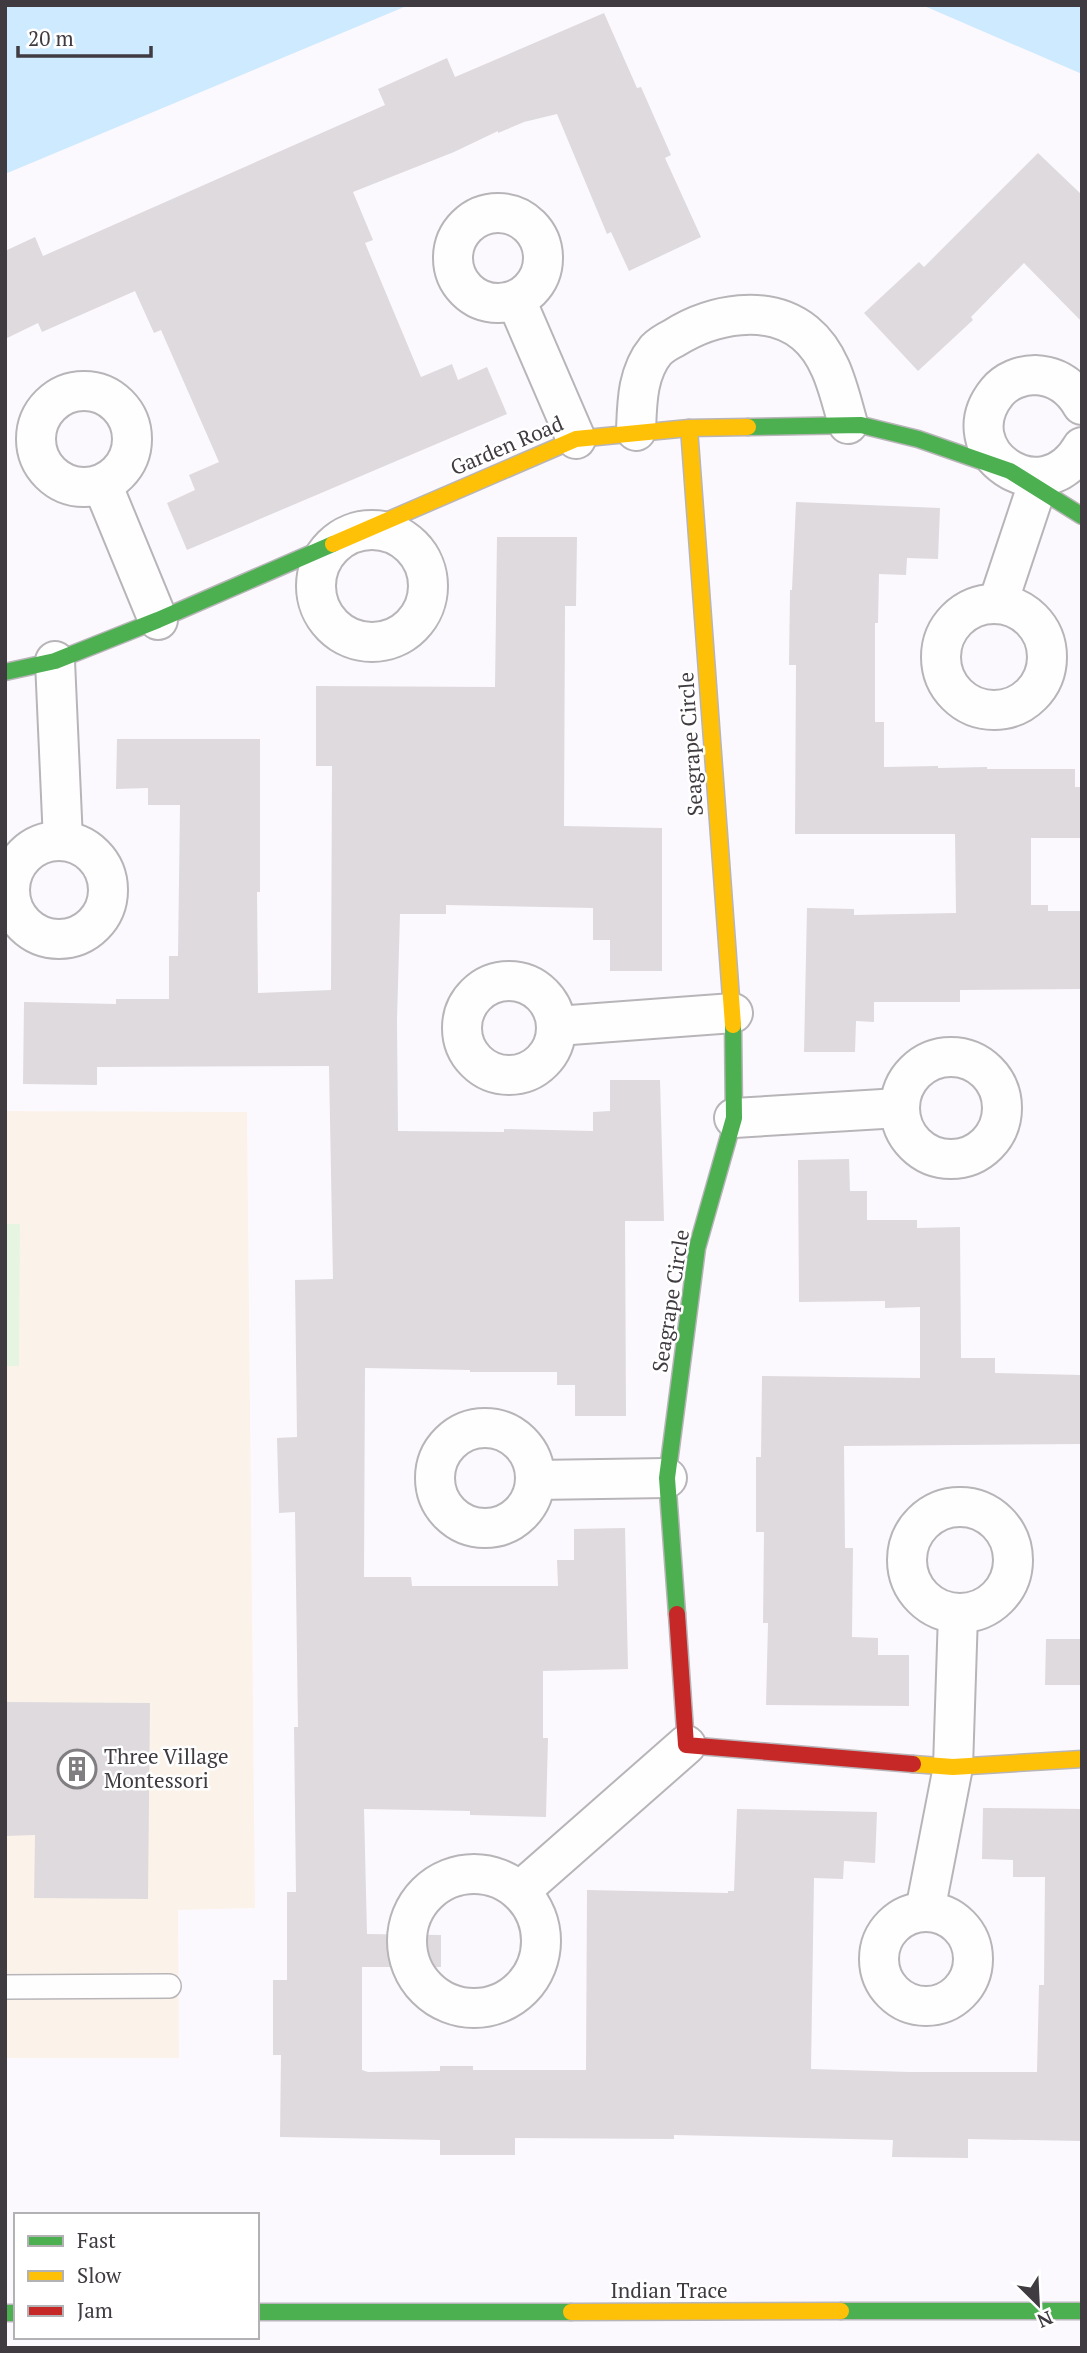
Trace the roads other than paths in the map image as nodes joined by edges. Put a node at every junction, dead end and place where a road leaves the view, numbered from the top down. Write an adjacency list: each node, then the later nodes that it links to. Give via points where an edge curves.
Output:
1 (516, 300): 6 (street)
2 (1082, 405): 8 (street, via 1062,382 1031,375 1015,379 990,400 984,416 988,448 997,462)
3 (848, 424): 4 (street, Garden Road); 5 (street, via 826,357 807,335 788,322 751,314 698,325 657,348 640,381); 8 (street, Garden Road, via 918,439)
4 (690, 428): 5 (street, Garden Road); 16 (street, Seagrape Circle)
5 (636, 431): 6 (street, Garden Road)
6 (576, 439): 12 (street, Garden Road)
7 (1082, 447): 8 (street, via 1061,471)
8 (1024, 478): 10 (street, Garden Road); 11 (street)
9 (102, 484): 12 (street)
10 (1082, 516)
11 (998, 603)
12 (158, 620): 13 (street, Garden Road)
13 (55, 660): 14 (street, Garden Road); 15 (street)
14 (5, 672)
15 (64, 841)
16 (733, 1013): 17 (street); 19 (street, Seagrape Circle)
17 (557, 1026)
18 (899, 1108): 19 (street)
19 (734, 1118): 20 (street, Seagrape Circle, via 697,1248)
20 (667, 1478): 21 (street); 23 (street, Seagrape Circle)
21 (535, 1480)
22 (958, 1614): 25 (street)
23 (686, 1745): 25 (street); 26 (street)
24 (1082, 1759): 25 (street)
25 (953, 1767): 27 (street)
26 (520, 1891)
27 (925, 1911)
28 (169, 1986): 29 (lane)
29 (5, 1987)
30 (1082, 2311): 31 (street, Indian Trace)
31 (259, 2312)

